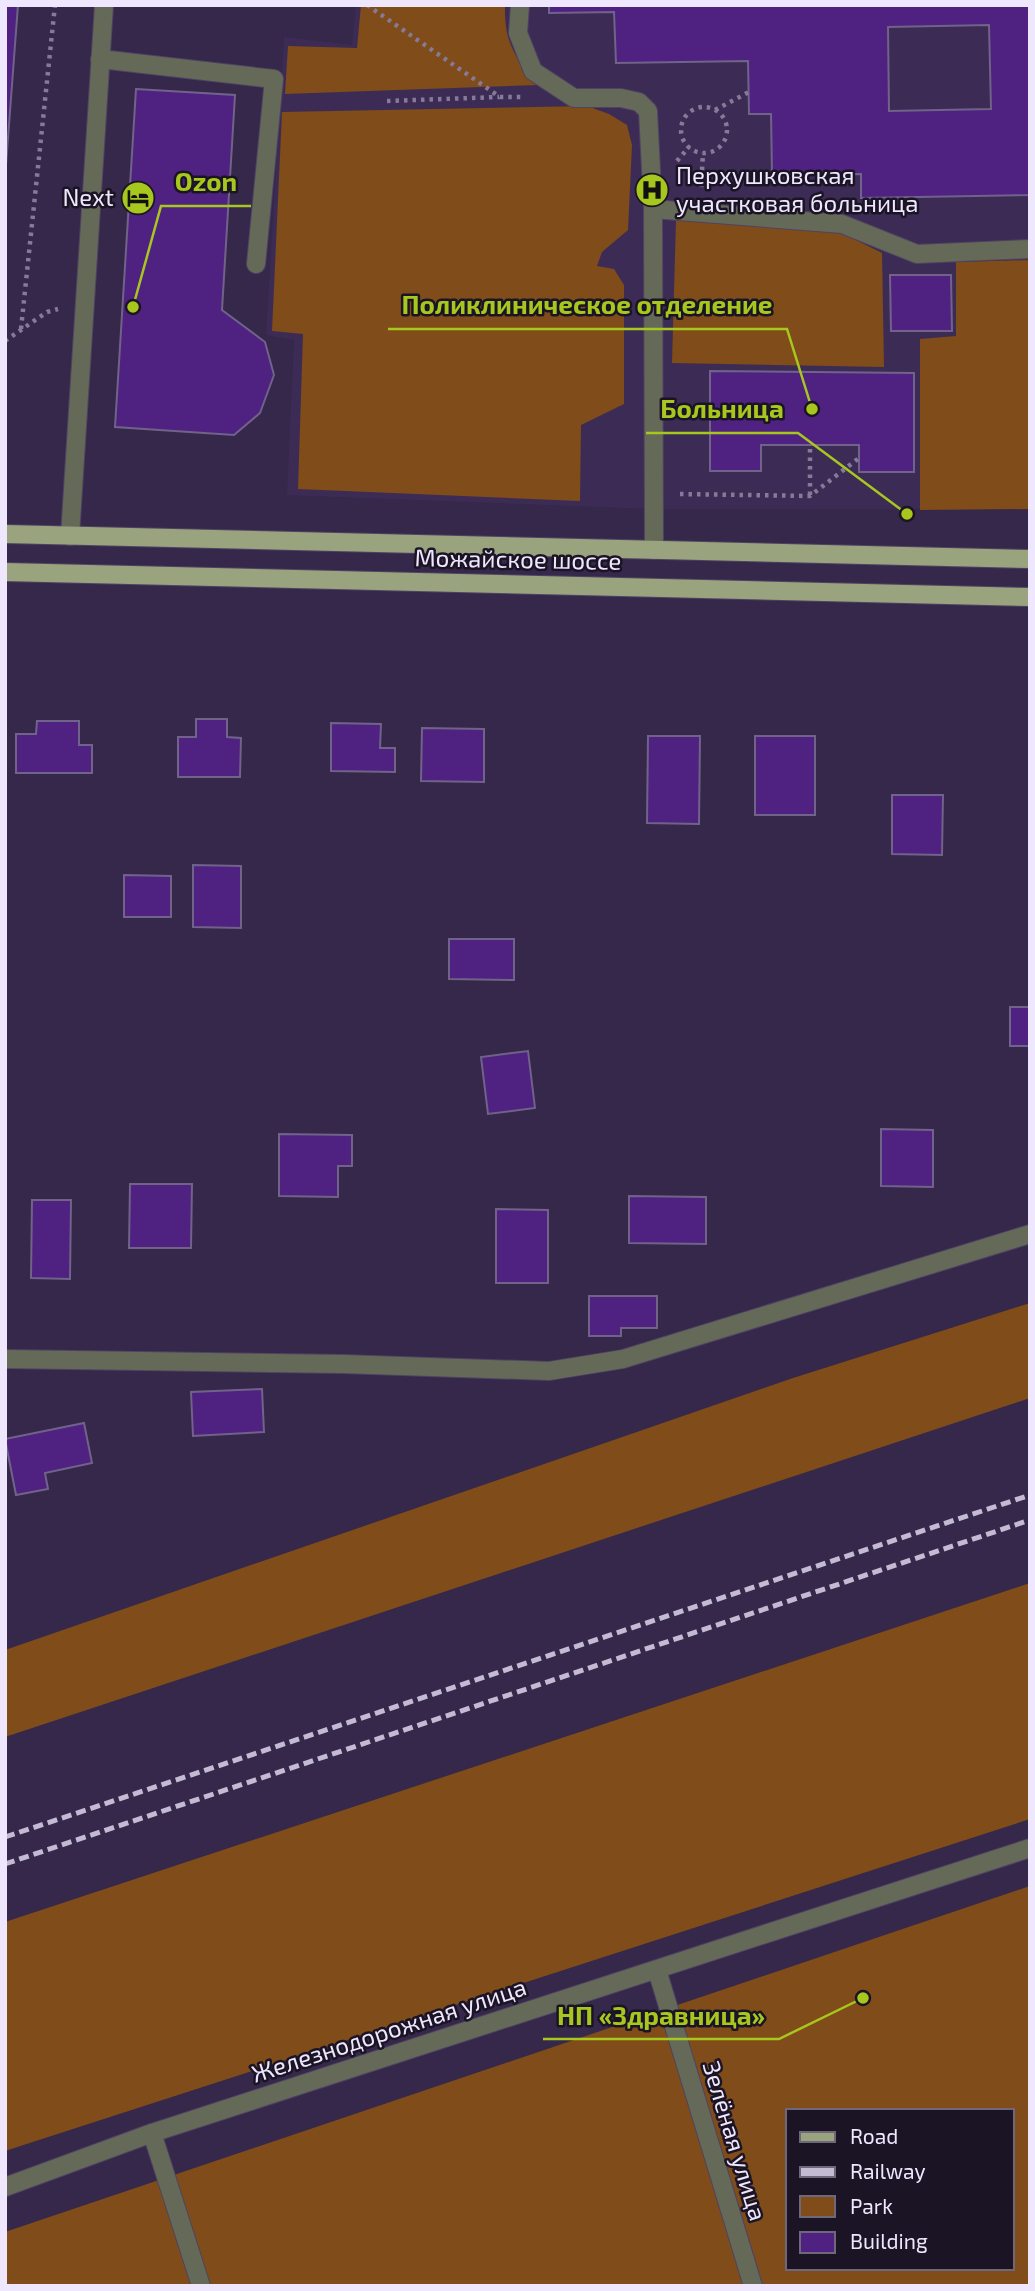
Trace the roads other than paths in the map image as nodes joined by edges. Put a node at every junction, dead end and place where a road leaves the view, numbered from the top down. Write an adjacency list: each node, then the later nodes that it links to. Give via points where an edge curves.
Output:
1 (104, 5): 3 (street)
2 (520, 5): 4 (street, via 518,33 533,71 574,98 621,98 639,102 648,111)
3 (100, 59): 6 (street, via 274,79); 8 (street)
4 (653, 209): 5 (street, via 842,225 917,254); 9 (street)
5 (1030, 249)
6 (256, 264)
7 (5, 534): 8 (main road, Можайское шоссе)
8 (70, 536): 9 (main road, Можайское шоссе)
9 (654, 551): 10 (main road, Можайское шоссе)
10 (1030, 559)
11 (5, 572): 12 (main road, Можайское шоссе)
12 (1030, 597)
13 (1030, 1234): 14 (street, via 623,1359 549,1371)
14 (5, 1359)
15 (1030, 1849): 16 (street, Железнодорожная улица)
16 (657, 1970): 17 (street, Железнодорожная улица); 20 (street, Зелёная улица)
17 (152, 2133): 18 (street, Железнодорожная улица); 19 (street)
18 (5, 2187)
19 (201, 2286)
20 (752, 2286)

